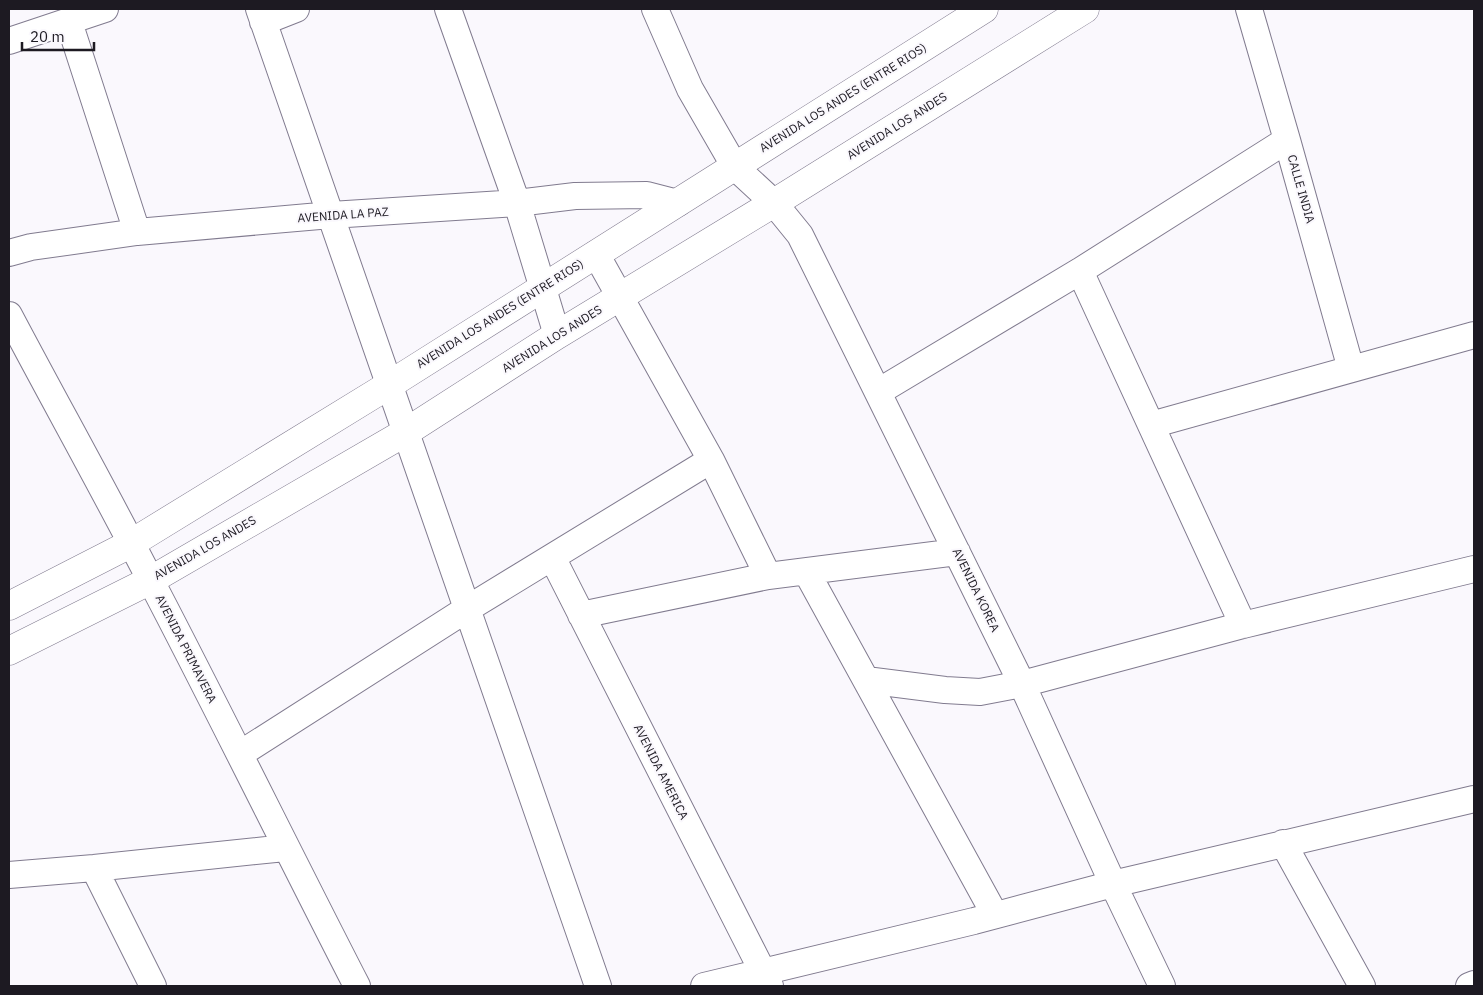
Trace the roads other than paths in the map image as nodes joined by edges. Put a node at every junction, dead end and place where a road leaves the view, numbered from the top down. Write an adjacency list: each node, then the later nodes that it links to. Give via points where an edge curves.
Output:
1 (104, 9): 9 (street)
2 (296, 9): 8 (street)
3 (448, 9): 14 (street)
4 (655, 9): 12 (street, AVENIDA KOREA, via 690,89)
5 (984, 9): 12 (street, AVENIDA LOS ANDES (ENTRE RIOS))
6 (1085, 9): 13 (street, AVENIDA LOS ANDES)
7 (1249, 9): 11 (street, CALLE INDIA)
8 (261, 15): 16 (street)
9 (69, 22): 10 (street); 17 (street)
10 (9, 41)
11 (1287, 140): 20 (street); 26 (street, CALLE INDIA)
12 (735, 167): 13 (street, AVENIDA KOREA); 15 (street, AVENIDA LOS ANDES (ENTRE RIOS))
13 (774, 202): 22 (street, AVENIDA LOS ANDES); 28 (street, AVENIDA KOREA, via 800,235)
14 (517, 203): 15 (street, AVENIDA LA PAZ, via 575,196 647,195); 16 (street, AVENIDA LA PAZ); 21 (street)
15 (678, 203): 19 (street, AVENIDA LOS ANDES (ENTRE RIOS))
16 (331, 215): 17 (street, AVENIDA LA PAZ); 27 (street)
17 (137, 232): 18 (street, AVENIDA LA PAZ)
18 (9, 253)
19 (596, 254): 21 (street, AVENIDA LOS ANDES (ENTRE RIOS)); 22 (street)
20 (1080, 270): 28 (street); 29 (street)
21 (542, 287): 24 (street); 27 (street, AVENIDA LOS ANDES (ENTRE RIOS))
22 (620, 297): 24 (street, AVENIDA LOS ANDES); 31 (street)
23 (9, 315): 32 (street, AVENIDA PRIMAVERA)
24 (558, 335): 30 (street, AVENIDA LOS ANDES)
25 (1474, 335): 26 (street)
26 (1351, 369): 29 (street)
27 (389, 385): 30 (street); 32 (street, AVENIDA LOS ANDES (ENTRE RIOS))
28 (878, 392): 33 (street, AVENIDA KOREA)
29 (1151, 425): 42 (street)
30 (406, 432): 38 (street, AVENIDA LOS ANDES); 40 (street)
31 (712, 460): 34 (street); 37 (street)
32 (130, 544): 38 (street, AVENIDA PRIMAVERA); 39 (street, AVENIDA LOS ANDES (ENTRE RIOS))
33 (957, 552): 36 (street); 45 (street, AVENIDA KOREA)
34 (552, 557): 40 (street); 41 (street, AVENIDA AMERICA)
35 (1474, 569): 42 (street)
36 (806, 571): 37 (street); 44 (street)
37 (768, 576): 41 (street)
38 (151, 580): 43 (street, AVENIDA LOS ANDES); 46 (street, AVENIDA PRIMAVERA)
39 (12, 602)
40 (467, 610): 46 (street); 58 (street)
41 (581, 615): 54 (street, AVENIDA AMERICA)
42 (1243, 625): 45 (street)
43 (9, 651)
44 (866, 680): 45 (street, via 980,692); 53 (street)
45 (1022, 684): 52 (street, AVENIDA KOREA)
46 (240, 754): 49 (street, AVENIDA PRIMAVERA)
47 (1471, 806): 48 (street)
48 (1283, 843): 52 (street); 61 (street)
49 (285, 848): 50 (street); 57 (street, AVENIDA PRIMAVERA)
50 (94, 868): 51 (street); 56 (street)
51 (9, 875)
52 (1113, 884): 53 (street); 60 (street, AVENIDA KOREA)
53 (995, 915): 54 (street)
54 (766, 979): 59 (street)
55 (1474, 984): 62 (street)
56 (153, 986)
57 (357, 986)
58 (598, 986)
59 (704, 986)
60 (1162, 986)
61 (1362, 986)
62 (1469, 986)

